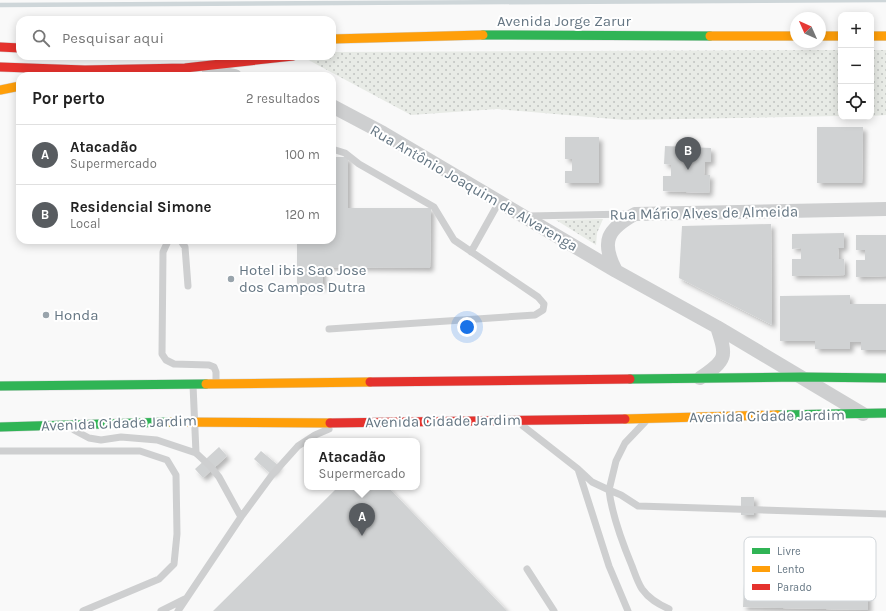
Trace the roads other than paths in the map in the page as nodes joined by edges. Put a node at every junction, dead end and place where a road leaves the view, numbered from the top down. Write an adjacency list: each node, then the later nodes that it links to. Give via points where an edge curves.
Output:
1 (486, 35): 2 (main road, Avenida Jorge Zarur); 7 (main road, Avenida Jorge Zarur); 9 (main road)
2 (790, 36)
3 (826, 36): 4 (main road)
4 (838, 36)
5 (874, 36): 6 (main road)
6 (886, 36)
7 (336, 39)
8 (0, 47): 10 (main road)
9 (378, 47)
10 (16, 48)
11 (257, 60): 13 (main road)
12 (0, 68): 14 (main road)
13 (185, 68): 14 (main road); 16 (street)
14 (85, 70): 15 (main road)
15 (77, 72)
16 (210, 72)
17 (16, 87): 18 (main road)
18 (0, 90)
19 (336, 108): 21 (street, Rua Antônio Joaquim de Alvarenga)
20 (336, 150): 27 (lane, via 346,153 360,164 434,207 454,240)
21 (499, 202): 24 (street, Rua Antônio Joaquim de Alvarenga); 27 (lane)
22 (886, 209): 23 (street, Rua Mário Alves de Almeida)
23 (635, 214): 24 (lane, Rua Mário Alves de Almeida); 28 (street, via 610,233 607,244 609,258)
24 (522, 216): 28 (street, Rua Antônio Joaquim de Alvarenga)
25 (167, 244): 35 (lane, via 163,252 162,354 166,360 174,364 214,367)
26 (182, 244): 29 (lane, via 185,247)
27 (471, 252): 31 (lane, via 538,297 544,304 543,310 535,315)
28 (616, 271): 30 (street, Rua Antônio Joaquim de Alvarenga)
29 (188, 286)
30 (717, 327): 32 (street, Rua Antônio Joaquim de Alvarenga); 34 (street, via 723,343 724,353 721,362)
31 (329, 330)
32 (801, 377): 33 (main road); 34 (main road); 38 (street, Rua Antônio Joaquim de Alvarenga)
33 (886, 378)
34 (699, 379): 35 (main road)
35 (216, 384): 36 (main road)
36 (193, 385): 37 (main road); 41 (lane)
37 (0, 386)
38 (869, 414): 39 (main road, Avenida Cidade Jardim); 40 (main road, Avenida Cidade Jardim)
39 (886, 414)
40 (649, 418): 42 (main road, Avenida Cidade Jardim); 51 (lane, via 625,443 616,461)
41 (195, 421): 43 (main road, Avenida Cidade Jardim); 44 (main road, Avenida Cidade Jardim); 49 (lane)
42 (516, 421): 43 (main road, Avenida Cidade Jardim); 50 (lane)
43 (344, 422): 46 (lane)
44 (65, 425): 45 (main road, Avenida Cidade Jardim); 49 (lane, via 89,438 158,440)
45 (0, 427)
46 (310, 438)
47 (304, 442): 53 (lane, via 272,475)
48 (0, 450): 57 (lane, via 140,450 167,460 176,475 177,534 174,564 159,579)
49 (196, 453): 53 (lane, via 219,477)
50 (578, 469): 51 (lane, via 592,482); 61 (lane, via 609,566)
51 (609, 490): 52 (lane, via 638,506); 56 (lane, via 620,536 641,588 651,599)
52 (886, 514)
53 (241, 517): 55 (lane)
54 (527, 569): 60 (lane)
55 (187, 598): 58 (lane); 59 (lane)
56 (669, 609)
57 (83, 611)
58 (161, 611)
59 (178, 611)
60 (554, 611)
61 (628, 611)

